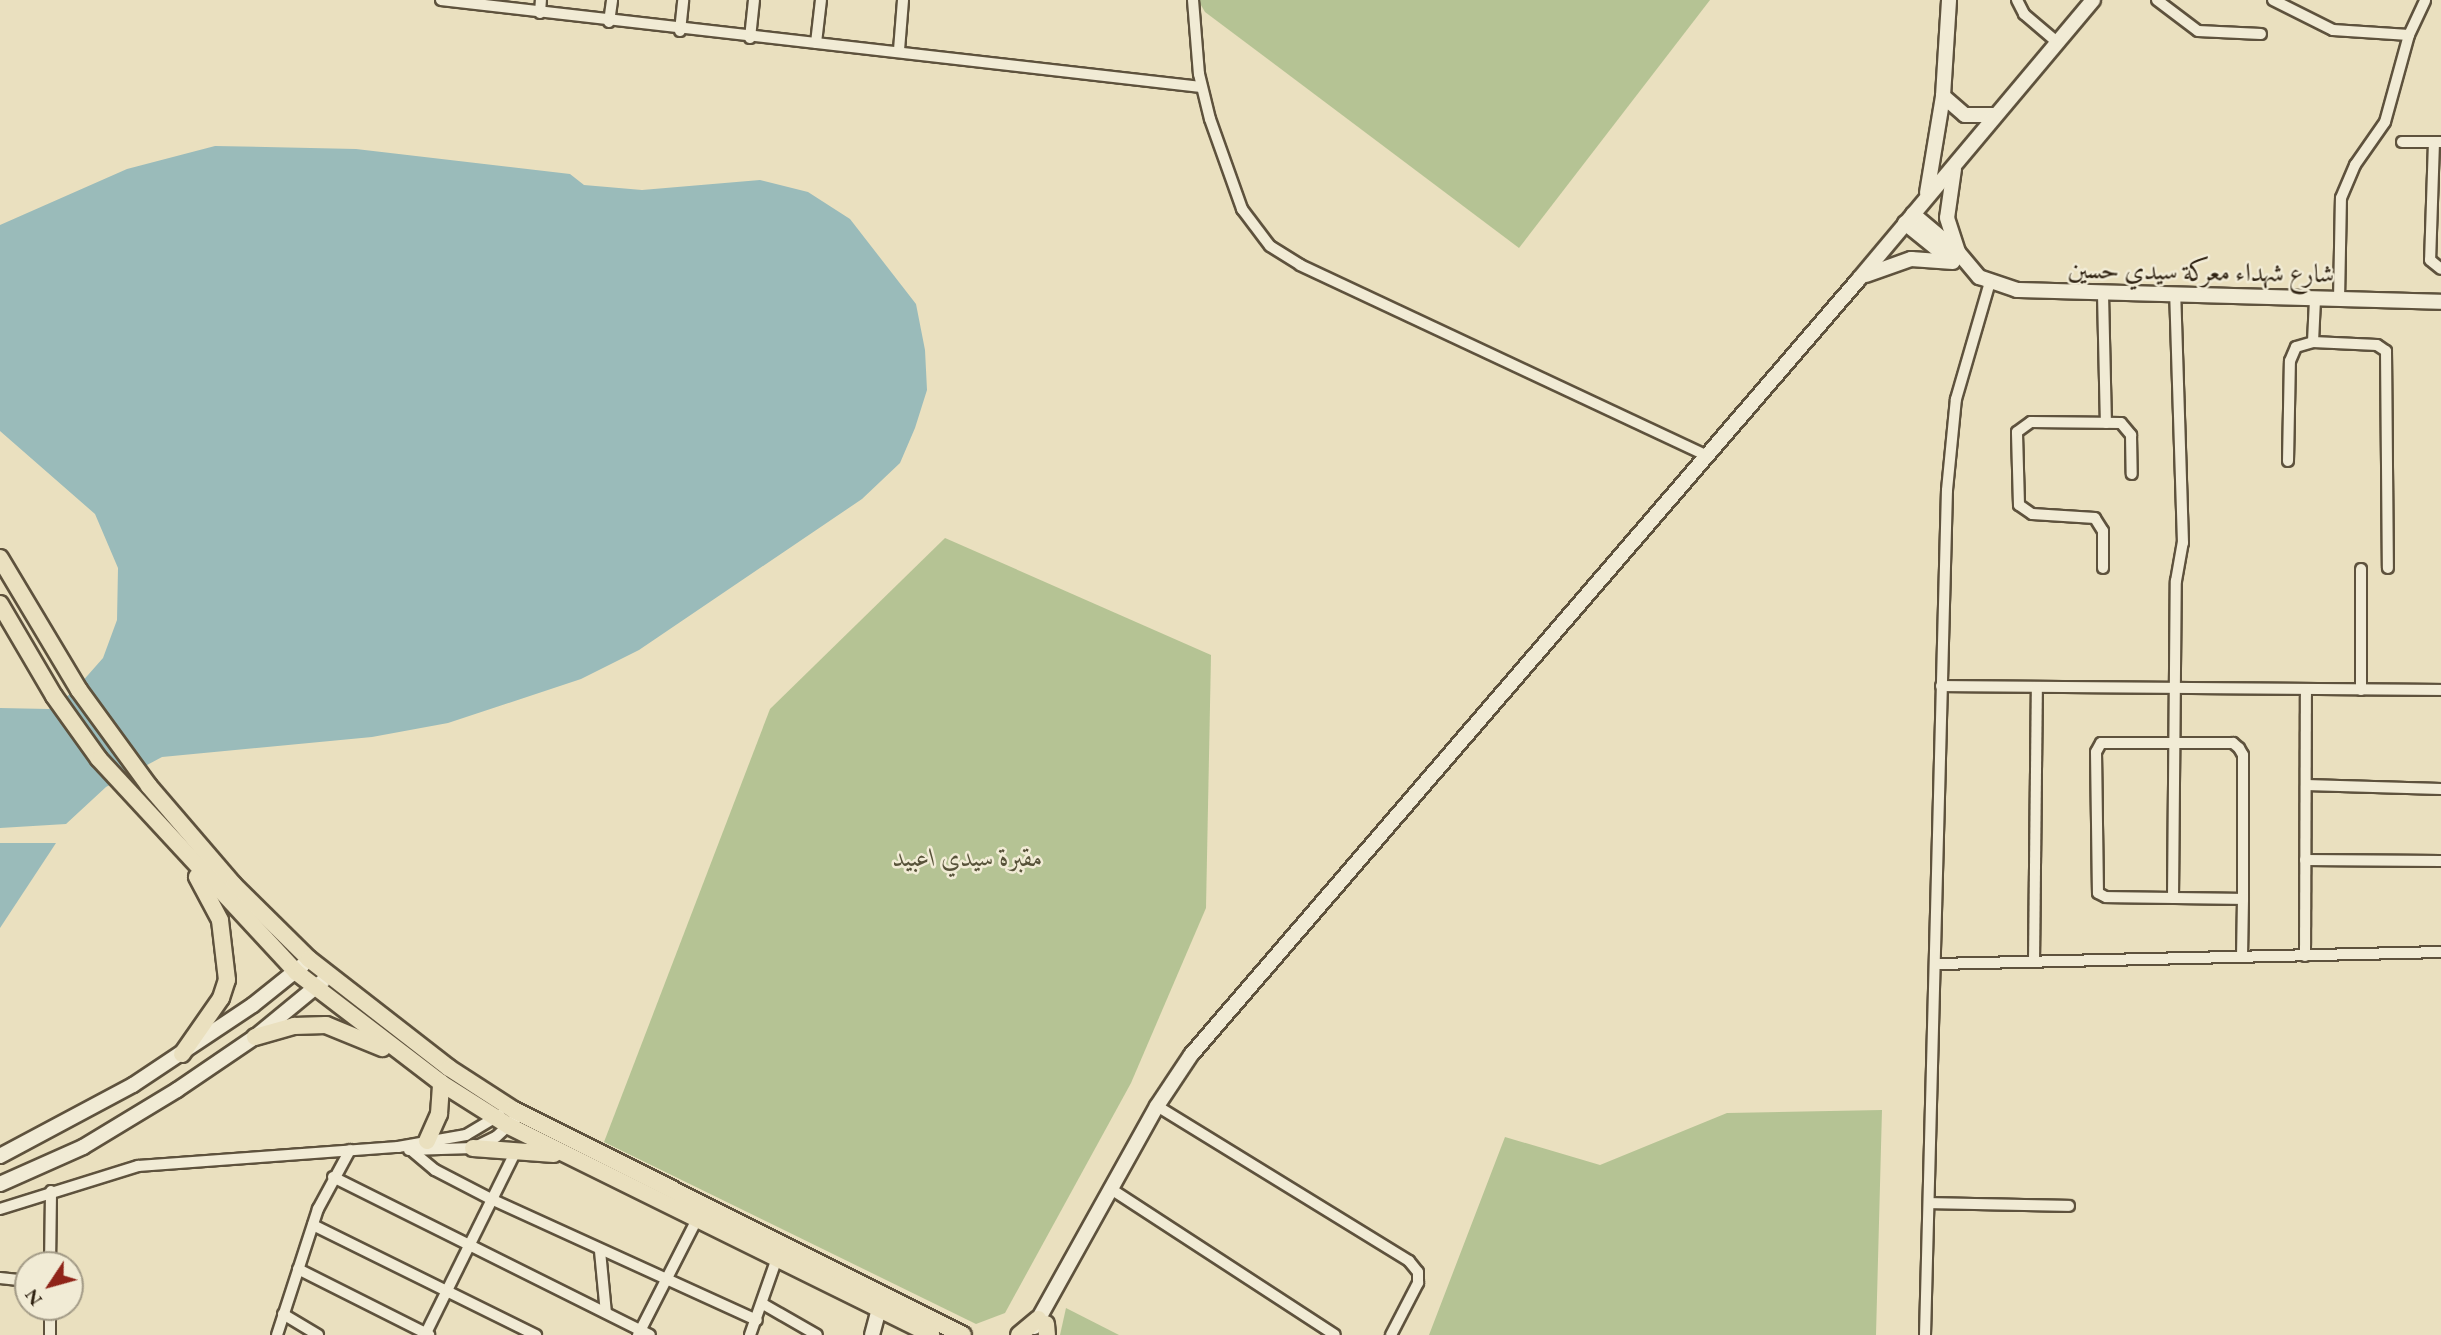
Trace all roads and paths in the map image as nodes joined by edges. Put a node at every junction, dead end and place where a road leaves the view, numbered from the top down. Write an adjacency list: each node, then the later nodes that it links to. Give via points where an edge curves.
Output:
1 (441, 0): 15 (street)
2 (541, 0): 16 (street)
3 (612, 0): 17 (street)
4 (683, 0): 18 (street)
5 (754, 0): 21 (street)
6 (821, 0): 23 (street)
7 (903, 0): 24 (street)
8 (1193, 0): 25 (street)
9 (1949, 0): 26 (main road)
10 (2017, 0): 22 (street, via 2024,13)
11 (2093, 0): 22 (main road)
12 (2157, 0): 19 (street, via 2198,31)
13 (2273, 0): 20 (street, via 2333,30)
14 (2425, 0): 20 (street)
15 (462, 1): 16 (street)
16 (540, 13): 17 (street)
17 (609, 22): 18 (street)
18 (680, 30): 21 (street)
19 (2261, 34)
20 (2409, 35): 41 (street, via 2390,108 2349,174 2341,198)
21 (750, 38): 23 (street)
22 (2057, 42): 27 (main road)
23 (816, 43): 24 (street)
24 (899, 50): 25 (street)
25 (1201, 86): 45 (street, via 1242,209 1270,246 1300,265)
26 (1943, 96): 27 (main road, via 1965,115); 32 (main road)
27 (1995, 116): 30 (main road)
28 (2402, 142): 29 (street)
29 (2438, 142): 31 (street)
30 (1959, 159): 32 (main road); 34 (main road, via 1947,205)
31 (2437, 185): 35 (street, via 2430,260)
32 (1926, 198): 33 (main road)
33 (1909, 218): 34 (main road, شارع شهداء معركة سيدي حسين); 36 (main road)
34 (1959, 260): 36 (main road, via 1911,259); 37 (main road, شارع شهداء معركة سيدي حسين)
35 (2441, 269)
36 (1859, 279): 45 (main road)
37 (1990, 282): 38 (main road, شارع شهداء معركة سيدي حسين, via 2031,292); 53 (street, via 1953,419)
38 (2103, 294): 39 (main road, شارع شهداء معركة سيدي حسين); 44 (street)
39 (2175, 295): 40 (main road, شارع شهداء معركة سيدي حسين); 55 (street, via 2183,543 2176,581)
40 (2315, 299): 41 (main road, شارع شهداء معركة سيدي حسين); 43 (street)
41 (2339, 300): 42 (main road, شارع شهداء معركة سيدي حسين)
42 (2441, 302)
43 (2313, 342): 46 (street, via 2301,344 2291,356); 50 (street, via 2377,345 2388,355)
44 (2106, 423): 47 (street, via 2121,424 2130,431); 49 (street, via 2031,422 2015,437 2019,505 2032,514 2095,518 2104,531)
45 (1706, 455): 80 (main road, via 1191,1055)
46 (2288, 461)
47 (2132, 474)
48 (0, 558): 70 (main road, via 79,690 149,786 243,894)
49 (2103, 568)
50 (2388, 568)
51 (2361, 569): 57 (street)
52 (0, 604): 62 (main road, via 54,696 135,803)
53 (1941, 686): 54 (street); 72 (street)
54 (2036, 687): 55 (street); 71 (street)
55 (2175, 687): 56 (street); 59 (street)
56 (2306, 690): 57 (street); 60 (street)
57 (2361, 690): 58 (street)
58 (2441, 690)
59 (2174, 742): 65 (street); 65 (street, via 2108,741 2099,745 2095,870 2096,890 2106,897); 66 (street, via 2233,743 2242,751)
60 (2306, 785): 61 (street); 63 (street)
61 (2441, 789)
62 (186, 856): 73 (main road); 77 (main road, via 220,920 229,962 221,998)
63 (2305, 860): 64 (street); 68 (street)
64 (2441, 861)
65 (2173, 898): 66 (street)
66 (2243, 899): 69 (street)
67 (2441, 952): 68 (street)
68 (2305, 956): 69 (street)
69 (2242, 957): 71 (street)
70 (309, 959): 73 (main road); 74 (main road)
71 (2034, 962): 72 (street)
72 (1937, 964): 96 (street)
73 (296, 972): 75 (main road); 77 (main road)
74 (329, 975): 75 (main road); 81 (main road, via 449,1068)
75 (316, 987): 76 (main road); 78 (main road)
76 (255, 1037): 78 (main road, via 294,1026 326,1025); 92 (main road, via 83,1147)
77 (182, 1054): 90 (main road, via 101,1105)
78 (408, 1059): 79 (main road)
79 (441, 1083): 82 (main road); 83 (main road, via 441,1106)
80 (1157, 1106): 93 (main road); 127 (street, via 1415,1267 1418,1283)
81 (514, 1110): 82 (street); 82 (street); 123 (main road)
82 (502, 1122): 83 (street, via 466,1135); 85 (street); 89 (main road)
83 (427, 1141): 84 (street)
84 (398, 1147): 86 (street); 87 (street)
85 (473, 1148): 87 (street); 88 (main road)
86 (350, 1150): 91 (street); 94 (street, via 138,1166)
87 (411, 1150): 95 (street, via 435,1170)
88 (515, 1153): 89 (main road); 95 (street)
89 (559, 1155): 99 (main road)
90 (0, 1156)
91 (333, 1177): 100 (street); 101 (street)
92 (0, 1184)
93 (1111, 1189): 113 (main road); 126 (street)
94 (51, 1191): 98 (street); 102 (street)
95 (491, 1199): 101 (street); 103 (street)
96 (1930, 1203): 97 (street); 128 (street)
97 (2069, 1206)
98 (0, 1209)
99 (696, 1221): 104 (main road); 106 (street)
100 (313, 1225): 105 (street); 107 (street)
101 (467, 1244): 107 (street); 110 (street)
102 (50, 1251)
103 (600, 1251): 106 (street); 110 (street)
104 (777, 1258): 108 (street); 109 (main road)
105 (298, 1269): 111 (street); 115 (street)
106 (666, 1282): 112 (street); 114 (street)
107 (443, 1293): 115 (street); 118 (street)
108 (763, 1304): 112 (street); 120 (street)
109 (879, 1309): 121 (main road); 122 (main road)
110 (606, 1313): 114 (street)
111 (283, 1314): 116 (street); 117 (street)
112 (757, 1320): 119 (street)
113 (1043, 1329): 124 (main road); 125 (main road)
114 (643, 1333)
115 (427, 1334)
116 (277, 1335)
117 (318, 1335)
118 (536, 1335)
119 (750, 1335)
120 (817, 1335)
121 (872, 1335)
122 (931, 1335)
123 (963, 1335)
124 (1020, 1335)
125 (1030, 1335)
126 (1335, 1335)
127 (1391, 1335)
128 (1925, 1335)

